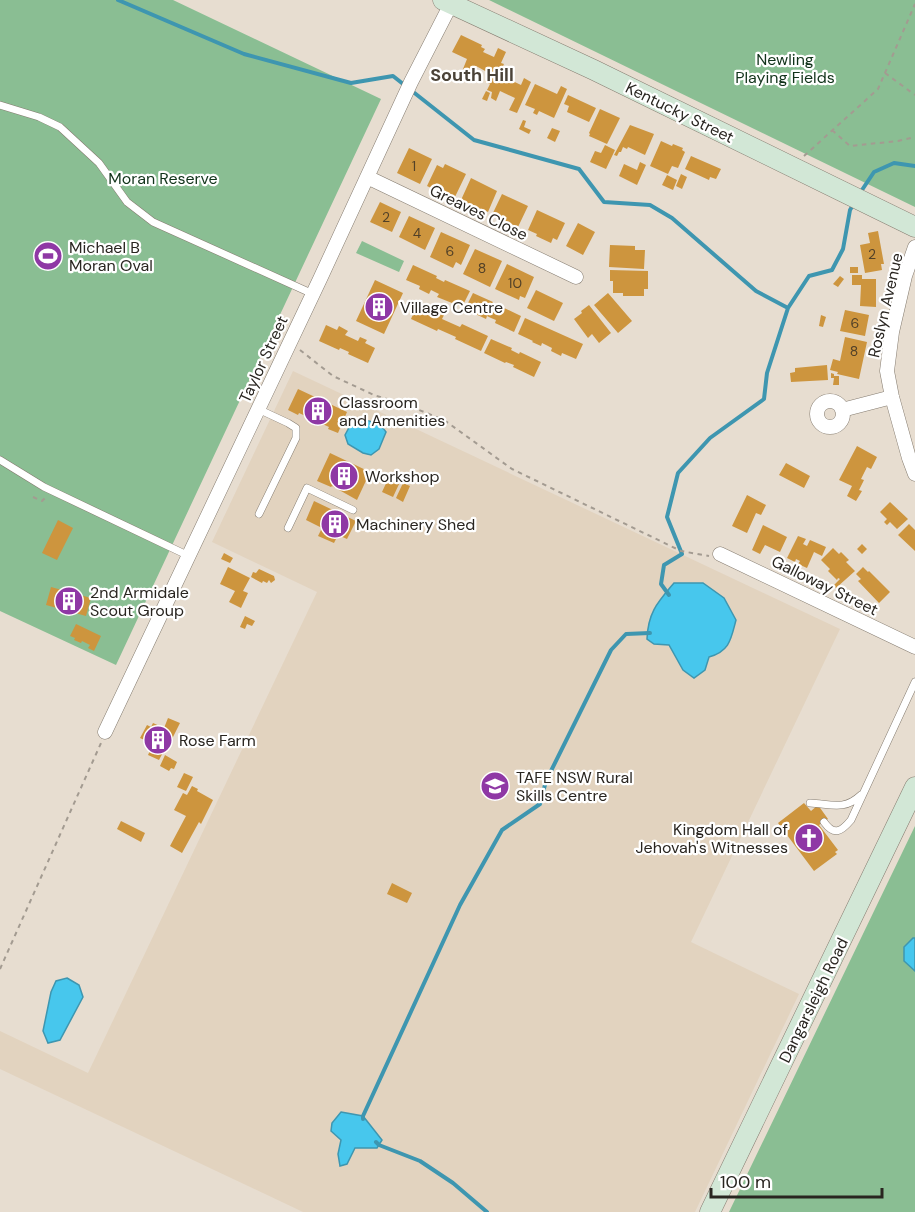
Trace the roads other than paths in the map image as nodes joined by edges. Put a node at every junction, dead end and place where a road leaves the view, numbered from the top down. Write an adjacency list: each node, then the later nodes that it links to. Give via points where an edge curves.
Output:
1 (449, 1): 3 (street, Taylor Street); 4 (street, Kentucky Street)
2 (0, 105): 7 (lane, via 60,128 99,163 126,202 153,222)
3 (367, 177): 6 (street, Greaves Close); 7 (street, Taylor Street)
4 (915, 227)
5 (915, 247): 8 (street, Roslyn Avenue, via 888,352)
6 (576, 277)
7 (313, 294): 9 (street, Taylor Street)
8 (892, 397): 10 (street); 12 (street, Roslyn Avenue)
9 (258, 409): 14 (lane, via 296,428 296,438); 17 (street, Taylor Street)
10 (842, 410)
11 (0, 460): 17 (lane, via 44,487)
12 (915, 474)
13 (353, 510): 15 (lane, via 307,488)
14 (259, 514)
15 (288, 528)
16 (720, 554): 18 (street, Galloway Street)
17 (189, 556): 20 (street, Taylor Street)
18 (915, 647)
19 (915, 682): 22 (lane)
20 (105, 732)
21 (915, 787): 25 (street, Dangarsleigh Road)
22 (863, 793): 23 (lane, via 840,807); 24 (lane, via 845,828 834,831)
23 (811, 804)
24 (824, 822)
25 (710, 1212)

